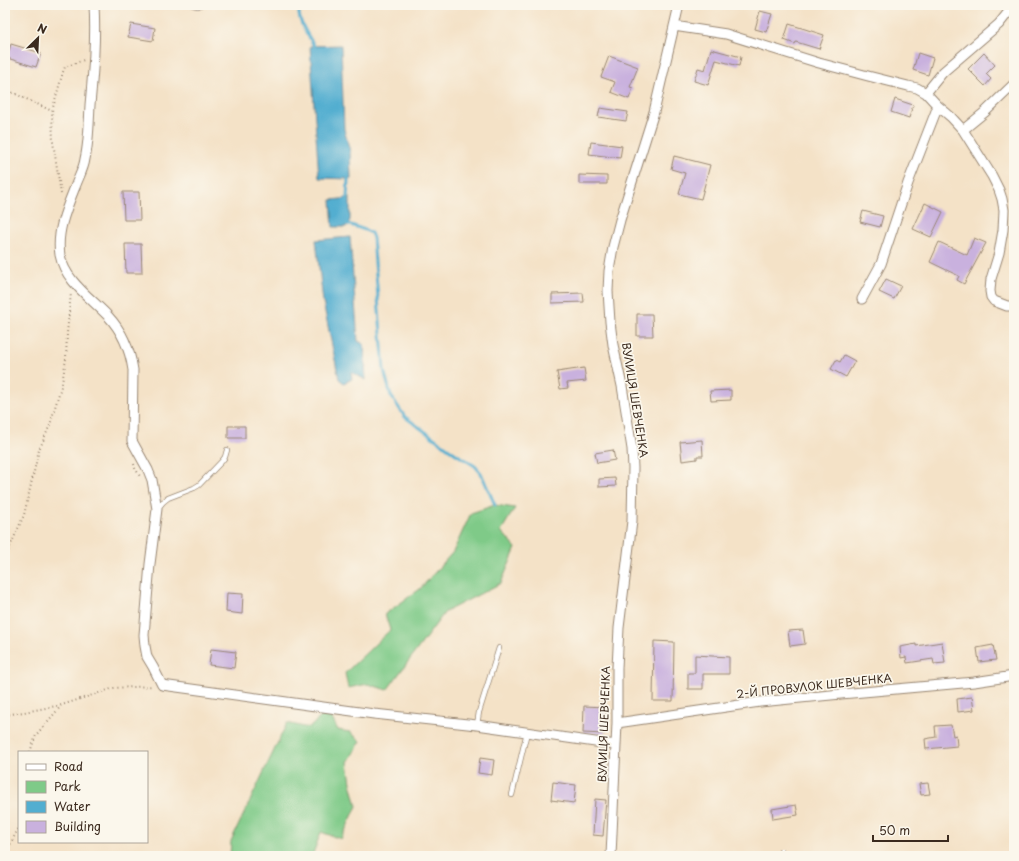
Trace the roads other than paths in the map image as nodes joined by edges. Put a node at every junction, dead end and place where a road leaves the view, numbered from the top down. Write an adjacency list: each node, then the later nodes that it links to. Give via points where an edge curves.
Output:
1 (94, 5): 14 (street, via 94,49 87,153 64,213 60,255 70,279 108,317 128,350 133,370 132,442 152,480)
2 (193, 5): 3 (lane)
3 (200, 5)
4 (678, 5): 6 (street, ВУЛИЦЯ ШЕВЧЕНКА)
5 (1014, 5): 8 (street, via 999,24 943,72)
6 (674, 26): 8 (street, via 726,34 826,65 913,87); 17 (street, ВУЛИЦЯ ШЕВЧЕНКА, via 651,123 620,220 609,271 610,322 633,468 632,521 619,628)
7 (1014, 84): 10 (street)
8 (926, 93): 9 (street)
9 (938, 106): 10 (street); 11 (street, via 908,183 881,264)
10 (963, 130): 12 (street, via 992,176 1004,210 1002,242 990,286 991,297 999,303)
11 (862, 299)
12 (1014, 306)
13 (227, 450): 14 (lane, via 222,461 199,485 168,498)
14 (157, 509): 18 (street, via 144,635 147,658 162,685 374,714)
15 (499, 648): 18 (lane)
16 (1014, 676): 17 (street, 2-Й ПРОВУЛОК ШЕВЧЕНКА, via 760,702)
17 (617, 723): 20 (street, ВУЛИЦЯ ШЕВЧЕНКА)
18 (477, 725): 19 (street)
19 (527, 732): 20 (street); 21 (lane)
20 (616, 745): 22 (street, ВУЛИЦЯ ШЕВЧЕНКА)
21 (512, 795)
22 (611, 856)

